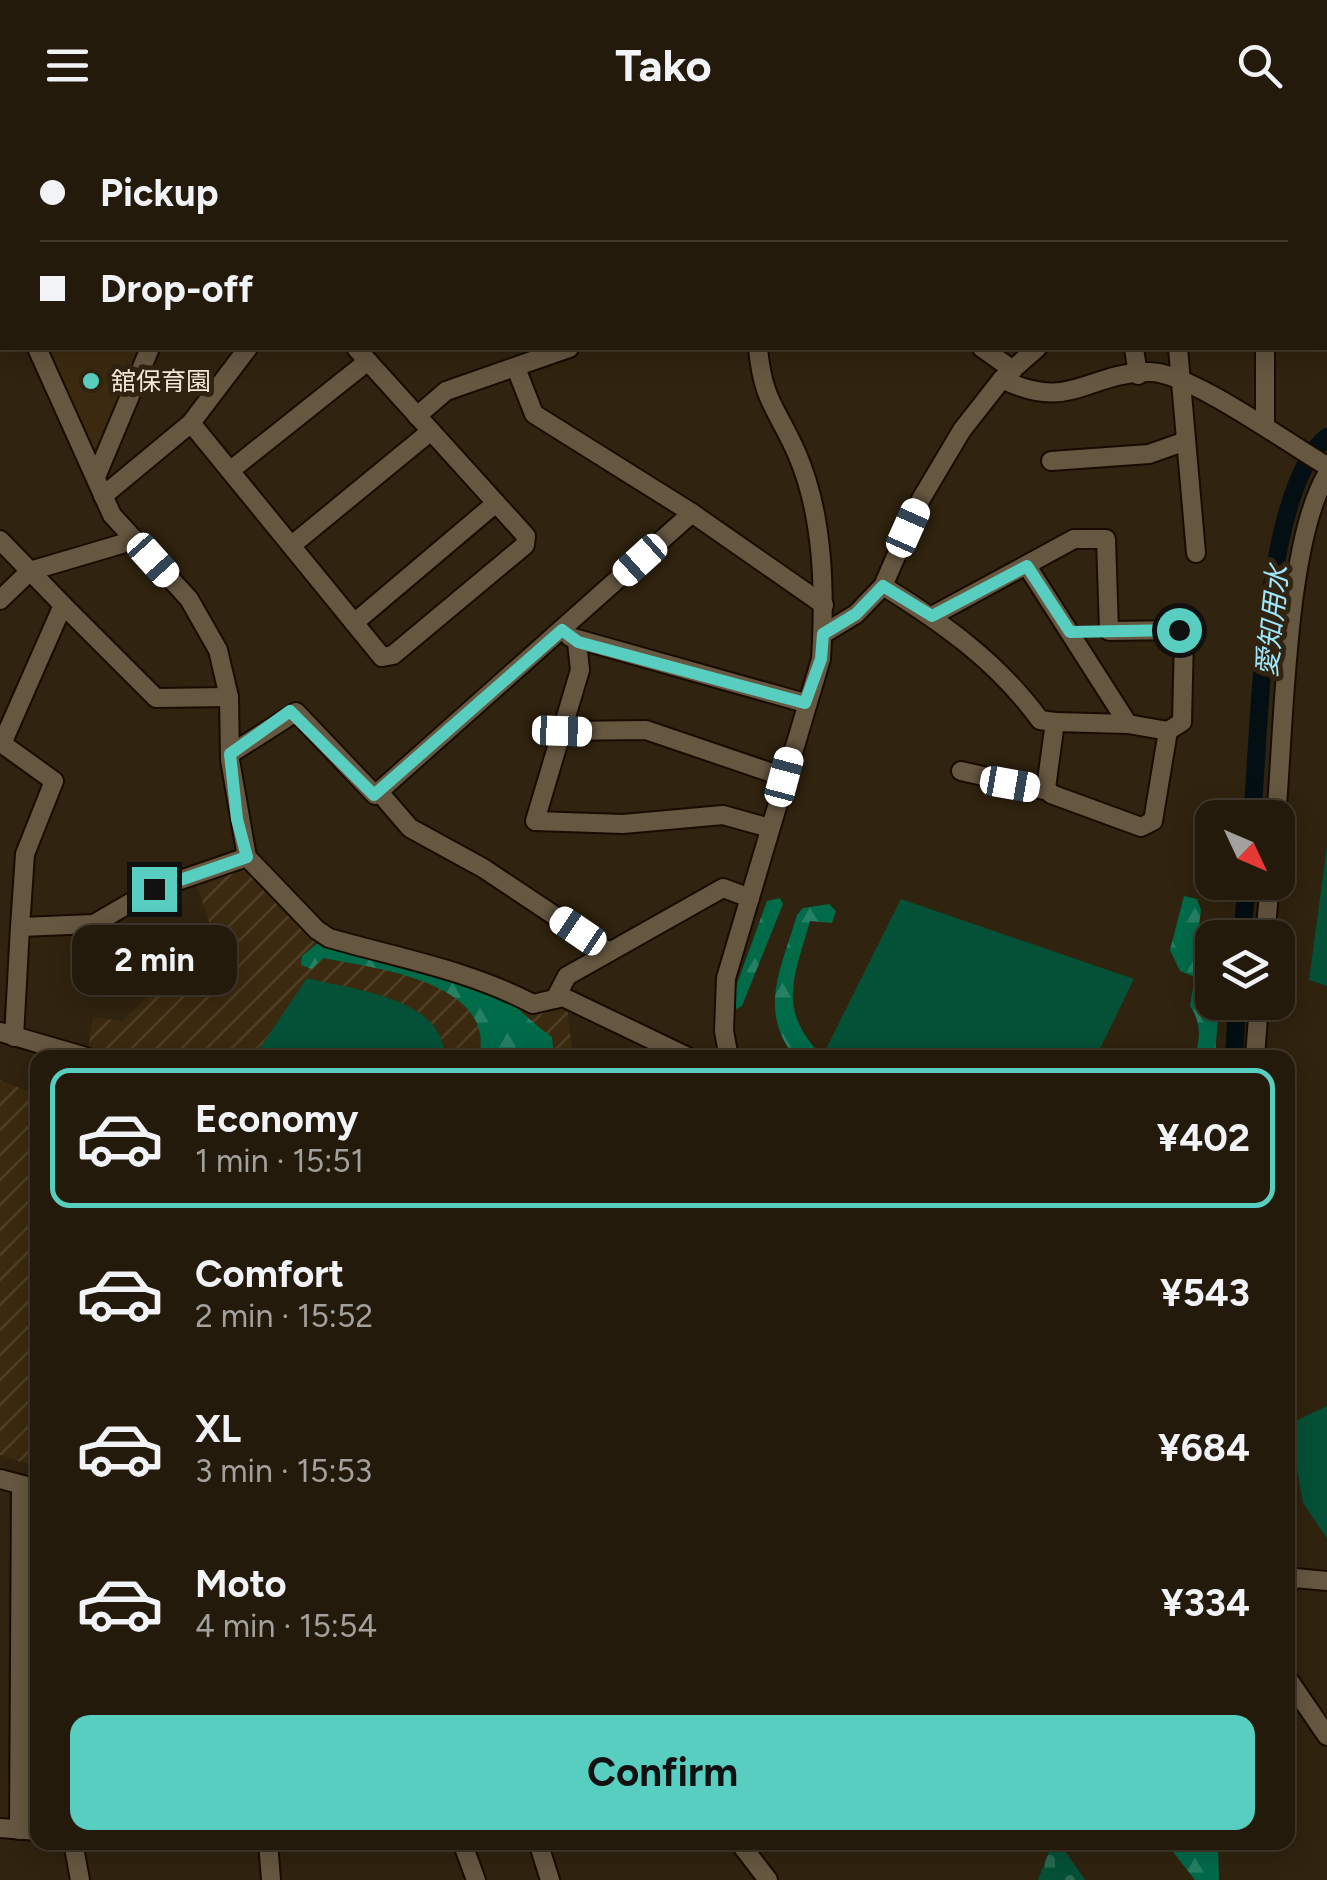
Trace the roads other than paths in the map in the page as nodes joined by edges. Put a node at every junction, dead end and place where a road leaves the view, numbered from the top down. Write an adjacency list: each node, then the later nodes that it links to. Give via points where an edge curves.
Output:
1 (38, 350): 24 (street)
2 (149, 350): 24 (street)
3 (246, 350): 17 (street)
4 (564, 350): 12 (street)
5 (758, 350): 37 (street, via 772,412 798,456 812,509)
6 (984, 350): 13 (street)
7 (1035, 350): 13 (street)
8 (1134, 350): 14 (street)
9 (1178, 350): 15 (street)
10 (1265, 350): 18 (street)
11 (362, 354): 16 (street); 23 (street)
12 (516, 368): 16 (street, via 446,390); 27 (street, via 534,414)
13 (1007, 374): 14 (street, via 1041,396); 34 (street, via 962,430 921,500)
14 (1138, 375): 15 (street, via 1152,372)
15 (1180, 382): 18 (street); 20 (street)
16 (417, 416): 19 (street)
17 (191, 423): 23 (street); 25 (street)
18 (1265, 425): 22 (street)
19 (432, 431): 26 (street); 30 (street)
20 (1186, 441): 21 (street, via 1149,454); 31 (street)
21 (1051, 461)
22 (1324, 467): 56 (street, via 1308,515)
23 (230, 470): 30 (street)
24 (96, 477): 25 (street)
25 (103, 496): 29 (street)
26 (496, 503): 39 (street); 39 (street, via 526,536 526,545 393,655 382,657)
27 (692, 513): 37 (street); 40 (street)
28 (0, 540): 33 (street)
29 (135, 540): 33 (street); 45 (street, via 204,622)
30 (292, 545): 39 (street)
31 (1196, 553)
32 (1027, 566): 38 (street); 41 (street, via 1074,539 1106,538); 42 (street)
33 (30, 571): 35 (street); 36 (street)
34 (883, 586): 38 (street); 43 (street)
35 (0, 600)
36 (63, 605): 45 (street, via 156,698); 60 (street, via 5,737 4,746 54,782 25,854)
37 (824, 605): 43 (street)
38 (932, 616): 47 (street, via 1009,678 1040,720)
39 (354, 623)
40 (562, 630): 44 (street); 54 (street)
41 (1109, 631): 42 (street); 50 (street, via 1179,630 1184,637 1182,722)
42 (1070, 632): 48 (street)
43 (823, 634): 46 (street)
44 (578, 642): 46 (street); 49 (street, via 580,670)
45 (229, 697): 51 (street)
46 (805, 703): 53 (street)
47 (1055, 722): 48 (street); 55 (street)
48 (1128, 724): 50 (street)
49 (562, 731): 53 (street, via 646,730); 57 (street, via 535,821 623,824 723,815)
50 (1168, 731): 55 (street, via 1153,821 1141,827)
51 (230, 754): 54 (street, via 296,712 365,790); 58 (street)
52 (961, 770): 55 (street)
53 (784, 777): 57 (street)
54 (379, 792): 61 (street, via 410,828)
55 (1049, 792)
56 (1278, 800)
57 (770, 828): 59 (street)
58 (247, 857): 60 (street, via 154,889 94,924); 62 (street, via 329,938 432,963 533,1004)
59 (750, 898): 61 (street, via 723,888); 67 (street, via 726,978)
60 (20, 927): 64 (street)
61 (609, 952): 62 (street, via 567,976)
62 (555, 999): 66 (street, via 564,997)
63 (1258, 1020): 68 (street)
64 (7, 1035): 65 (street)
65 (61, 1050)
66 (673, 1050)
67 (728, 1050)
68 (1256, 1050)
69 (0, 1478): 70 (street)
70 (29, 1487): 74 (street)
71 (1295, 1578): 72 (street)
72 (1327, 1581)
73 (1295, 1689): 75 (street)
74 (28, 1706): 76 (street)
75 (1327, 1736)
76 (19, 1829)
77 (74, 1850): 82 (street)
78 (269, 1850): 83 (street)
79 (465, 1850): 84 (street)
80 (541, 1850): 85 (street)
81 (745, 1850): 86 (street)
82 (80, 1880)
83 (272, 1880)
84 (476, 1880)
85 (550, 1880)
86 (768, 1880)

